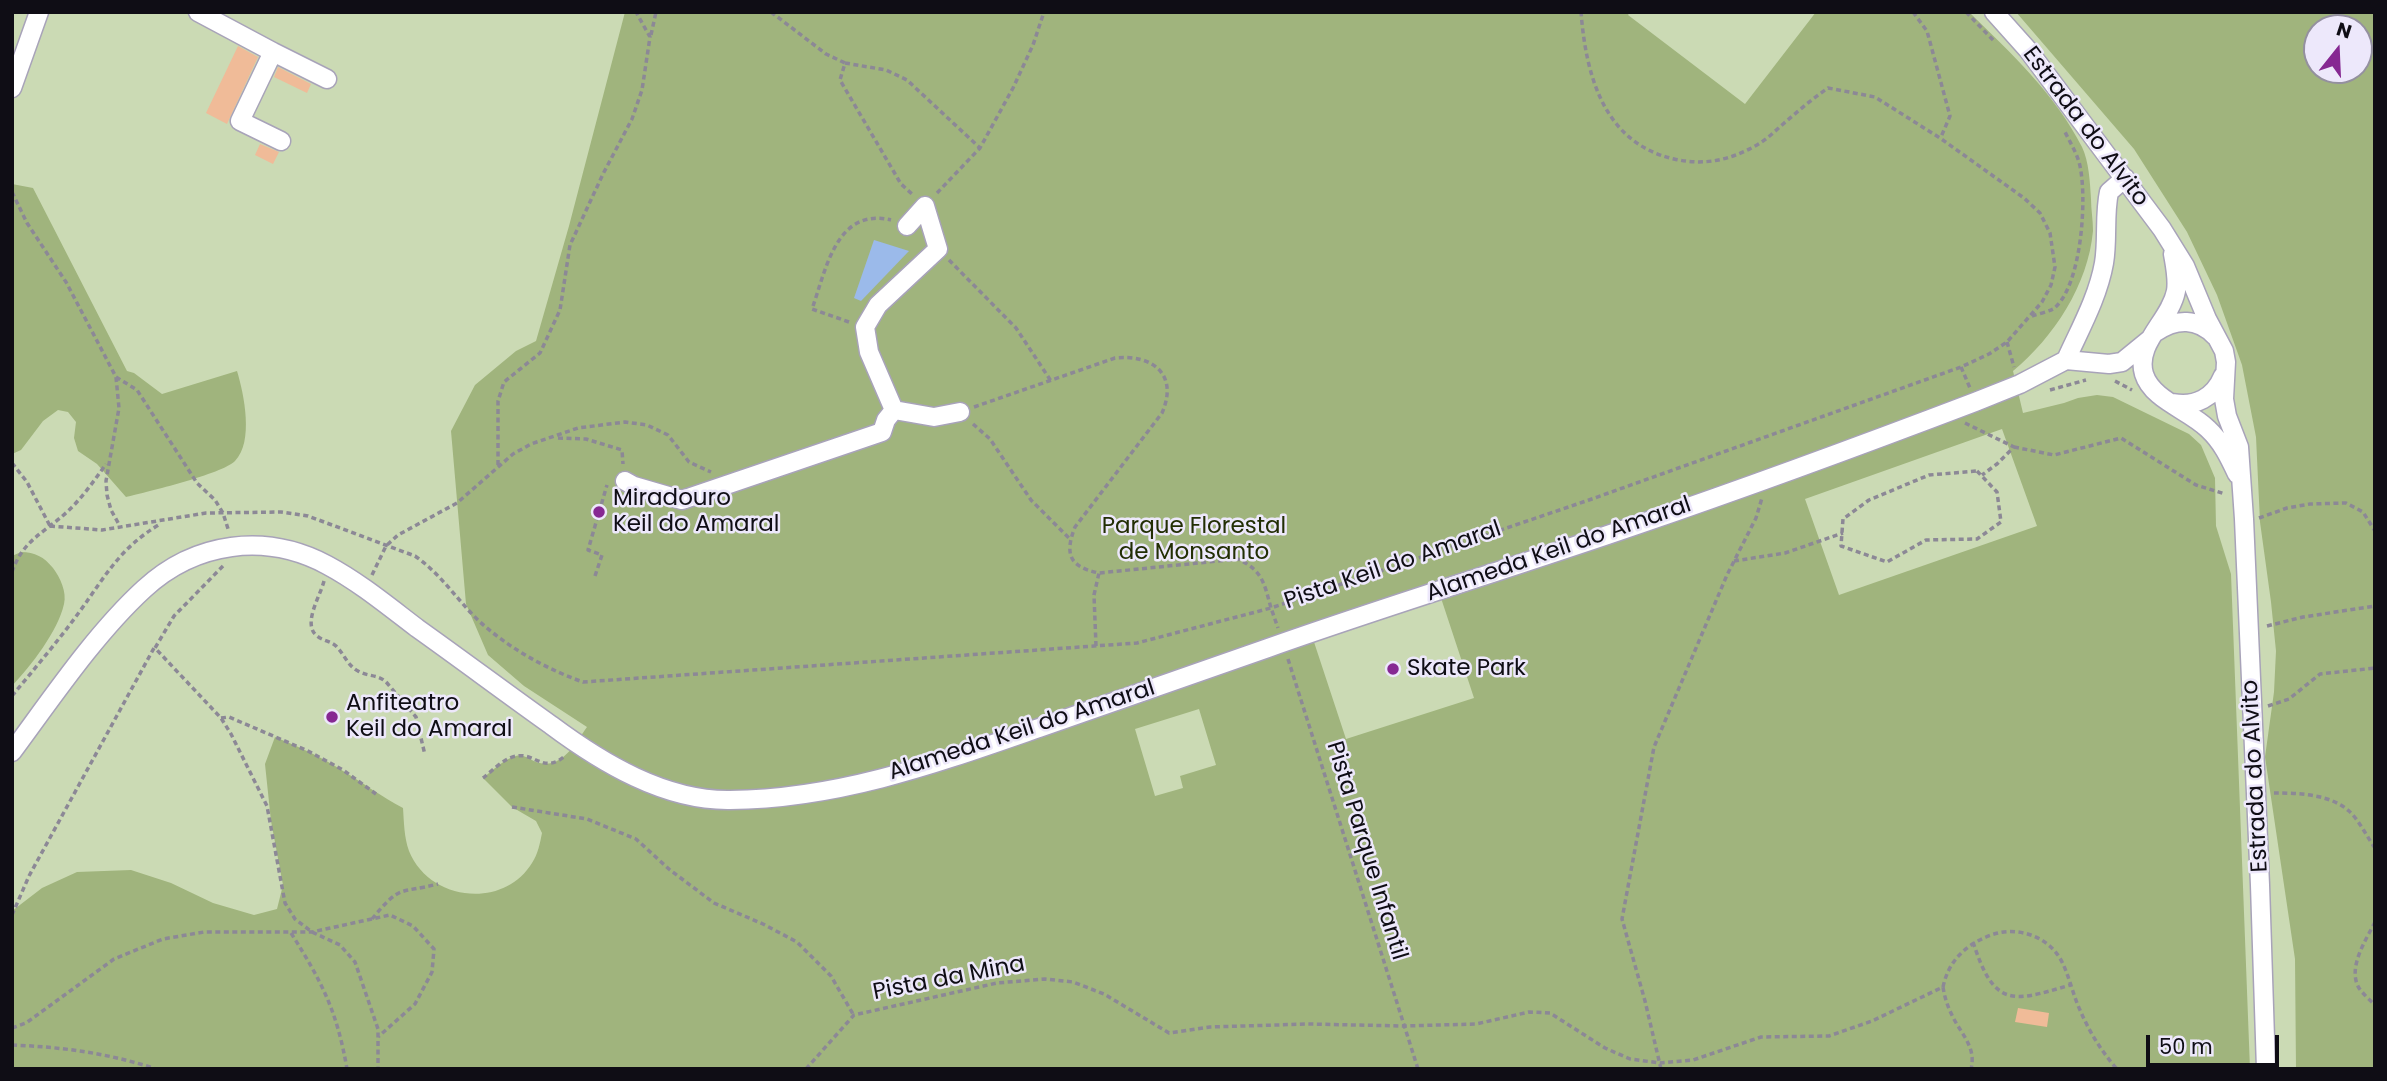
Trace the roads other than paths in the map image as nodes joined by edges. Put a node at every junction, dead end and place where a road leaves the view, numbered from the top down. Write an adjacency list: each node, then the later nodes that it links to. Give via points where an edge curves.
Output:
1 (39, 12): 6 (street)
2 (198, 12): 4 (street)
3 (1994, 12): 8 (street, Estrada do Alvito)
4 (273, 52): 5 (street); 7 (street, via 240,121)
5 (327, 79)
6 (12, 88)
7 (281, 141)
8 (2124, 178): 10 (street, Estrada do Alvito); 13 (street, via 2109,192 2104,265)
9 (907, 226): 16 (street, via 925,206 938,249 877,305 865,327 869,352)
10 (2172, 246): 11 (street, Estrada do Alvito, via 2176,290); 12 (street, Estrada do Alvito)
11 (2152, 336): 12 (street, via 2174,322 2185,321 2205,327); 13 (street, via 2122,362); 15 (street, Estrada do Alvito, via 2142,361 2147,383)
12 (2220, 341): 14 (street, Estrada do Alvito)
13 (2066, 360): 20 (street, Alameda Keil do Amaral, via 2020,384 1629,528 917,770 817,793 725,801 681,793 632,776 576,744 328,565 280,547 256,544 194,556 143,589)
14 (2224, 373): 15 (street, via 2205,399); 19 (street, Estrada do Alvito, via 2227,416 2239,447)
15 (2172, 403): 19 (street, Estrada do Alvito, via 2194,416 2220,442)
16 (894, 410): 17 (street, via 934,417); 18 (street, via 882,432 682,500)
17 (960, 412)
18 (625, 481)
19 (2235, 485): 21 (street, Estrada do Alvito, via 2244,519)
20 (12, 751)
21 (2266, 1069)

